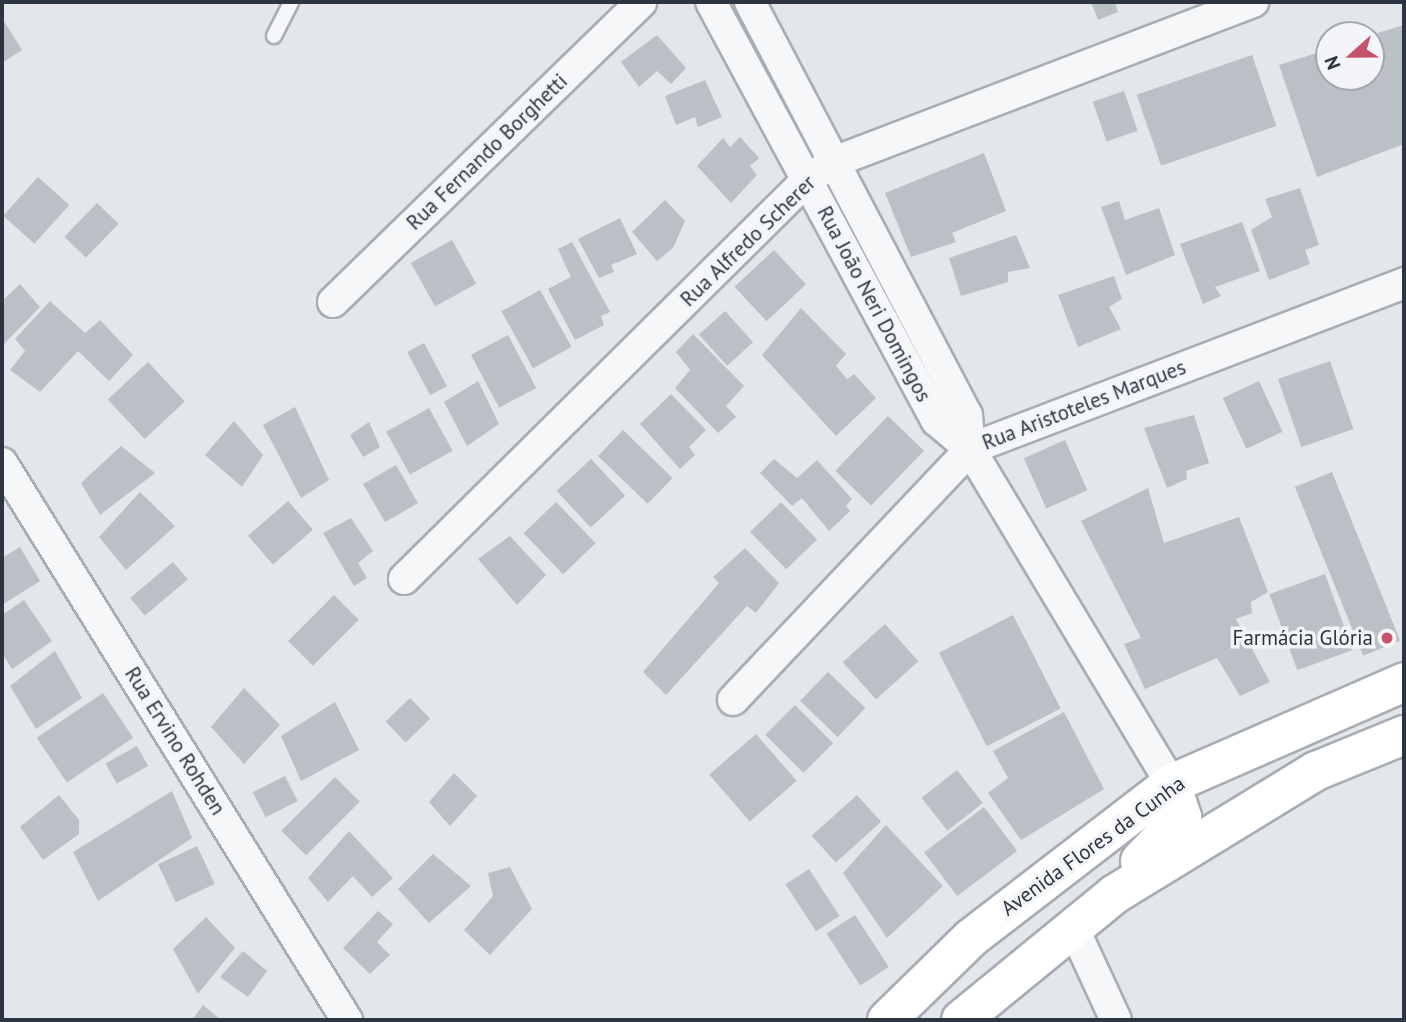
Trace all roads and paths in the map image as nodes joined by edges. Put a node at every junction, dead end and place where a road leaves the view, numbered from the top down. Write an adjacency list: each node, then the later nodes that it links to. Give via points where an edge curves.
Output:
1 (291, 2): 6 (lane)
2 (641, 2): 10 (street, Rua Fernando Borghetti)
3 (711, 2): 8 (street, Rua João Neri Domingos)
4 (750, 2): 7 (street, Rua João Neri Domingos)
5 (1254, 2): 7 (street, Rua Alfredo Scherer)
6 (274, 36)
7 (834, 162): 8 (street, Rua Alfredo Scherer); 11 (street, Rua João Neri Domingos, via 967,415)
8 (807, 180): 11 (street, Rua João Neri Domingos, via 937,421); 13 (street, Rua Alfredo Scherer)
9 (1404, 283): 11 (street, Rua Aristoteles Marques)
10 (333, 302)
11 (970, 449): 15 (street, Rua Aristoteles Marques); 17 (street, Rua João Neri Domingos)
12 (2, 463): 21 (street, Rua Ervino Rohden)
13 (404, 579)
14 (1404, 682): 17 (main road, Avenida Flores da Cunha)
15 (733, 700)
16 (1404, 735): 19 (main road, via 1316,771)
17 (1171, 784): 18 (main road, Avenida Flores da Cunha); 19 (main road, via 1182,817)
18 (1097, 839): 20 (main road, via 1055,890); 22 (main road, Avenida Flores da Cunha, via 971,938)
19 (1115, 894): 20 (main road)
20 (1073, 927): 23 (main road); 24 (street)
21 (346, 1020)
22 (887, 1020)
23 (961, 1020)
24 (1116, 1020)

